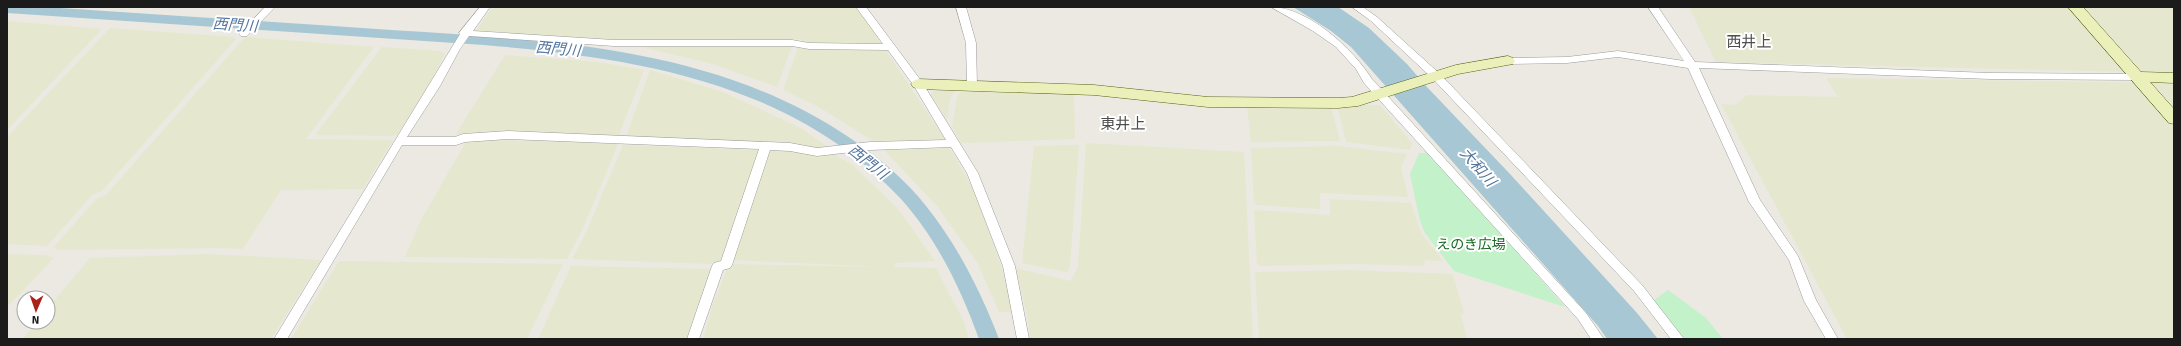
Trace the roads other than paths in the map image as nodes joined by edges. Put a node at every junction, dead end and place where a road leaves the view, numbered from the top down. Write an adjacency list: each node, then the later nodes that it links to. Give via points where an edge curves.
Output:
1 (270, 7): 9 (street)
2 (485, 7): 10 (street)
3 (861, 7): 11 (street)
4 (961, 7): 18 (street, via 971,43)
5 (1276, 7): 19 (street, via 1332,38 1358,63 1368,81)
6 (1357, 7): 14 (street, via 1374,19)
7 (1653, 7): 13 (street)
8 (2076, 7): 15 (street)
9 (244, 33)
10 (463, 34): 11 (street, via 614,43 716,42); 21 (street, via 435,86)
11 (889, 47): 17 (street)
12 (1508, 61): 13 (street, via 1567,60 1618,54); 14 (street, via 1475,65)
13 (1692, 65): 15 (street, via 1990,76); 29 (street, via 1755,202 1794,259 1810,301)
14 (1434, 77): 19 (street); 28 (street, via 1638,288)
15 (2138, 77): 16 (street); 20 (street)
16 (2174, 78)
17 (918, 84): 18 (street); 22 (street)
18 (972, 86): 19 (street, via 1100,90 1208,102 1338,103 1353,102)
19 (1381, 92): 27 (street, via 1582,316)
20 (2174, 119)
21 (399, 141): 23 (street, via 456,141 463,138 508,135); 24 (street)
22 (955, 143): 23 (street, via 870,146 817,152); 26 (street, via 972,173 1014,280)
23 (766, 146): 25 (street, via 726,265 718,266)
24 (280, 339)
25 (693, 339)
26 (1022, 339)
27 (1598, 339)
28 (1678, 339)
29 (1832, 339)

